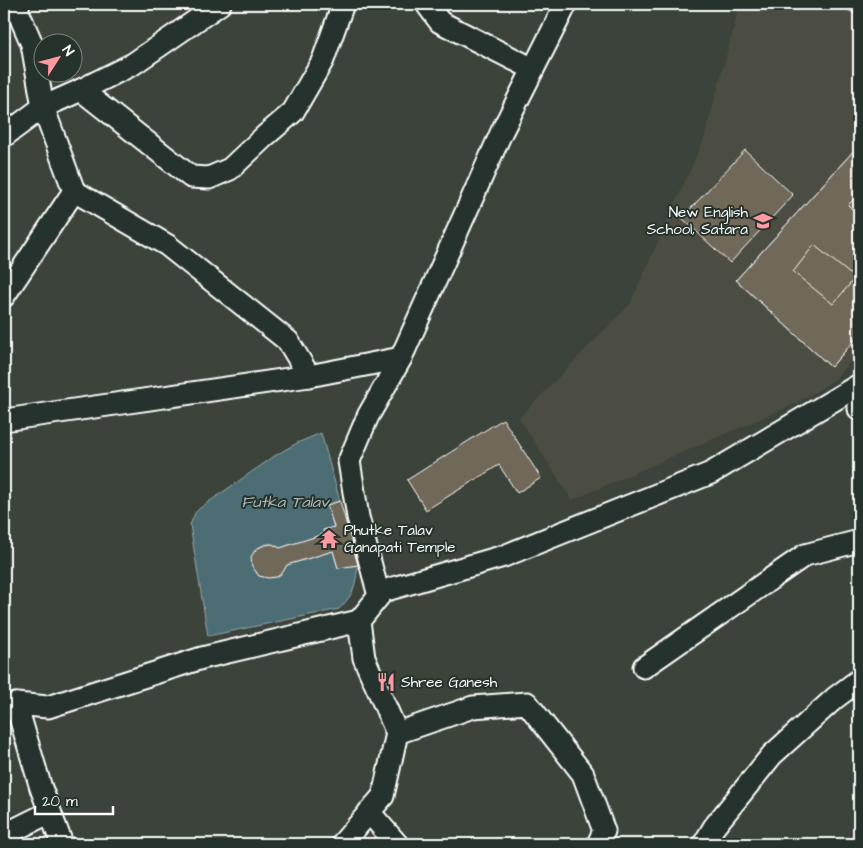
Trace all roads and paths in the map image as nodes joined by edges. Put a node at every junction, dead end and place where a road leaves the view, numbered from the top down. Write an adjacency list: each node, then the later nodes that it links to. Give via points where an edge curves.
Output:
1 (220, 4): 7 (street, via 132,64)
2 (343, 4): 7 (street, via 323,60 292,112 230,169 209,178 191,177)
3 (427, 4): 6 (street, via 440,22)
4 (566, 4): 6 (street)
5 (13, 7): 8 (street, via 32,44)
6 (533, 69): 12 (street)
7 (81, 90): 8 (street)
8 (43, 107): 9 (street); 10 (street)
9 (4, 136)
10 (74, 191): 11 (street); 13 (street, via 167,245 288,341)
11 (4, 296)
12 (401, 358): 13 (street); 19 (street, via 368,416 349,461 358,517)
13 (309, 376): 17 (street)
14 (859, 386): 19 (street, via 710,473 504,556 382,591)
15 (859, 402): 16 (street)
16 (859, 409)
17 (4, 420)
18 (859, 541): 21 (street, via 805,555)
19 (379, 596): 20 (street)
20 (359, 621): 23 (street, via 202,658 48,707); 24 (street, via 364,658)
21 (644, 667)
22 (859, 680): 32 (street, via 772,756)
23 (10, 707): 25 (street)
24 (397, 733): 26 (street, via 383,796); 31 (street, via 473,707 527,703 583,774 604,831)
25 (50, 812): 27 (street); 28 (street)
26 (369, 812): 29 (street); 30 (street)
27 (4, 835)
28 (62, 844)
29 (342, 844)
30 (397, 844)
31 (598, 844)
32 (704, 844)

